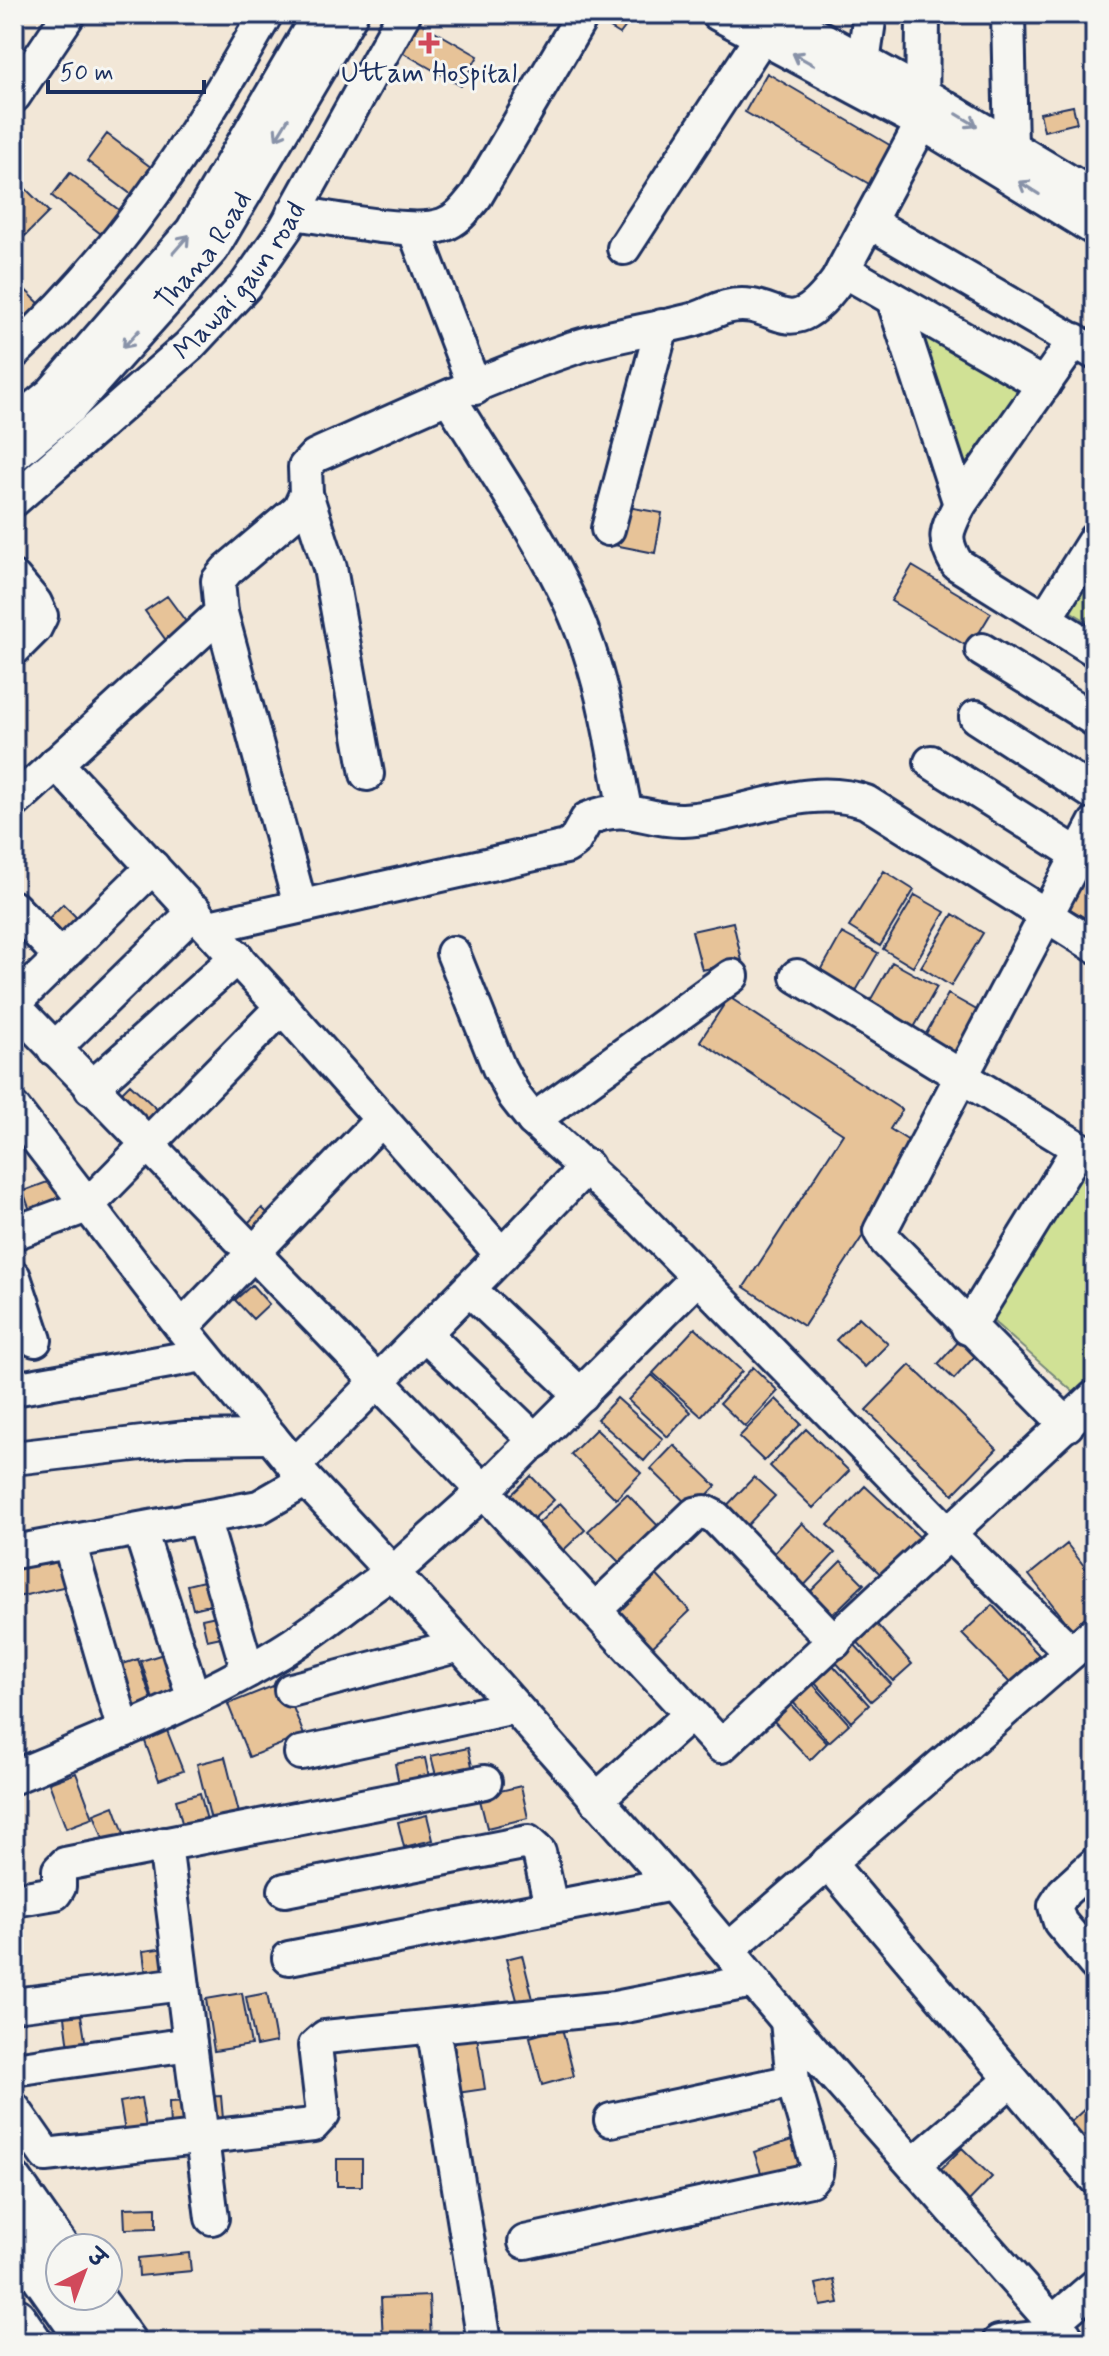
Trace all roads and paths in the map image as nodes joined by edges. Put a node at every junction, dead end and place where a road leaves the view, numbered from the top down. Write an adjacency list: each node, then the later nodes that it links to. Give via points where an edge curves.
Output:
1 (69, 14): 14 (street)
2 (266, 14): 27 (street, via 125,231)
3 (319, 14): 13 (street, Thana Road)
4 (351, 14): 13 (street, Thana Road)
5 (404, 14): 15 (street, Mawai gaun road)
6 (583, 14): 21 (street, via 476,196 444,225)
7 (718, 14): 11 (street)
8 (870, 14): 12 (street)
9 (923, 14): 16 (street)
10 (1008, 14): 17 (street)
11 (769, 25): 12 (street); 16 (street, one-way to 11); 22 (street)
12 (863, 63): 16 (street)
13 (294, 82): 15 (street); 30 (street, Thana Road, one-way to 13, via 51,394 192,231); 31 (street, Thana Road, one-way to 31, via 212,249 70,408)
14 (14, 96)
15 (352, 104): 18 (street, Mawai gaun road)
16 (922, 108): 17 (street, one-way to 17); 19 (street, one-way to 16); 20 (street)
17 (1011, 146): 19 (street)
18 (293, 213): 21 (street); 33 (street, Mawai gaun road, via 246,285 189,346)
19 (1093, 217)
20 (869, 222): 23 (street); 26 (street)
21 (414, 229): 29 (street)
22 (624, 248)
23 (843, 270): 24 (street); 25 (street, via 821,303 801,316 778,317 743,305)
24 (893, 299): 28 (street); 34 (street)
25 (662, 326): 29 (street, via 576,347); 35 (street)
26 (1085, 347): 28 (street)
27 (15, 350)
28 (1044, 385): 34 (street)
29 (462, 392): 32 (street, via 315,456 305,467); 50 (street, via 584,635)
30 (14, 424)
31 (14, 455)
32 (306, 494): 38 (street, via 287,522 218,581); 47 (street, via 330,568)
33 (14, 500)
34 (960, 504): 39 (street, via 947,530 947,547 957,564)
35 (608, 529)
36 (1095, 539): 39 (street)
37 (14, 578): 40 (street, via 41,616)
38 (221, 613): 46 (street); 54 (street)
39 (1045, 619): 42 (street)
40 (14, 649)
41 (982, 650): 44 (street)
42 (1095, 650)
43 (976, 717): 48 (street)
44 (1095, 720)
45 (931, 762): 52 (street)
46 (56, 763): 49 (street); 53 (street)
47 (367, 774)
48 (1095, 794)
49 (14, 801)
50 (625, 809): 54 (street, via 587,819 566,847); 56 (street, via 681,820 840,793 866,802)
51 (1095, 823): 52 (street)
52 (1077, 854): 56 (street)
53 (153, 867): 57 (street); 60 (street)
54 (300, 905): 57 (street)
55 (14, 908): 60 (street)
56 (1043, 916): 58 (street); 67 (street)
57 (202, 919): 61 (street); 66 (street)
58 (1095, 946)
59 (453, 953): 71 (street, via 499,1068)
60 (61, 957): 64 (street)
61 (237, 957): 65 (street); 68 (street)
62 (732, 976): 71 (street)
63 (797, 976): 67 (street)
64 (14, 1004): 66 (street)
65 (282, 1007): 70 (street); 72 (street)
66 (54, 1049): 68 (street)
67 (962, 1075): 73 (street); 83 (street, via 880,1231)
68 (91, 1088): 72 (street)
69 (16, 1116): 75 (street)
70 (381, 1120): 77 (street); 78 (street)
71 (533, 1120): 74 (street)
72 (145, 1145): 75 (street); 77 (street)
73 (1087, 1154): 83 (street)
74 (587, 1166): 78 (street); 80 (street)
75 (87, 1206): 76 (street); 86 (street)
76 (14, 1233)
77 (255, 1254): 82 (street); 87 (street)
78 (502, 1255): 81 (street)
79 (14, 1277): 85 (street)
80 (698, 1277): 89 (street); 99 (street)
81 (469, 1289): 84 (street); 89 (street)
82 (189, 1320)
83 (968, 1328): 91 (street)
84 (425, 1334): 87 (street); 93 (street)
85 (35, 1340)
86 (203, 1355): 88 (street); 92 (street)
87 (379, 1382): 95 (street); 96 (street)
88 (14, 1389)
89 (581, 1395): 93 (street)
90 (1095, 1397): 91 (street)
91 (1067, 1425): 99 (street)
92 (271, 1437): 94 (street, via 185,1438); 95 (street)
93 (536, 1441): 96 (street)
94 (14, 1458)
95 (300, 1473): 97 (street, via 259,1507); 102 (street)
96 (484, 1491): 102 (street); 103 (street)
97 (203, 1518): 98 (street); 107 (street)
98 (140, 1530): 100 (street); 109 (street)
99 (950, 1535): 104 (street); 105 (street)
100 (69, 1542): 101 (street); 112 (street)
101 (14, 1552)
102 (399, 1566): 106 (street); 107 (street)
103 (596, 1609): 104 (street, via 695,1514 705,1512); 111 (street)
104 (835, 1642): 111 (street, via 721,1746)
105 (1083, 1642): 118 (street)
106 (460, 1645): 108 (street); 110 (street)
107 (248, 1671): 109 (street)
108 (291, 1690)
109 (194, 1699): 112 (street)
110 (514, 1707): 113 (street); 116 (street)
111 (691, 1714): 116 (street)
112 (124, 1731): 114 (street)
113 (301, 1753)
114 (14, 1777)
115 (485, 1782): 117 (street)
116 (596, 1800): 120 (street)
117 (165, 1844): 122 (street, via 65,1864 55,1893); 128 (street)
118 (828, 1862): 124 (street); 134 (street)
119 (1095, 1864): 126 (street, via 1055,1906 1060,1922)
120 (672, 1884): 123 (street); 124 (street)
121 (285, 1890): 123 (street, via 528,1842 539,1852)
122 (14, 1900)
123 (551, 1906): 125 (street)
124 (729, 1949): 127 (street)
125 (289, 1958)
126 (1095, 1964)
127 (753, 1981): 130 (street); 131 (street, via 615,2008)
128 (182, 1984): 129 (street); 132 (street)
129 (14, 2005)
130 (787, 2021): 135 (street); 139 (street)
131 (433, 2027): 138 (street, via 318,2041 323,2114 313,2125); 153 (street)
132 (190, 2044): 133 (street); 138 (street)
133 (14, 2069)
134 (1011, 2080): 139 (street); 141 (street)
135 (793, 2081): 137 (street); 145 (street, via 817,2164 810,2180)
136 (14, 2109): 138 (street, via 46,2155)
137 (611, 2120)
138 (201, 2136): 142 (street)
139 (914, 2164): 149 (street)
140 (14, 2178): 144 (street)
141 (1095, 2178)
142 (212, 2218)
143 (14, 2232): 151 (highway)
144 (52, 2232)
145 (525, 2242)
146 (1095, 2286): 149 (street)
147 (108, 2312): 152 (street)
148 (14, 2320): 150 (highway)
149 (1063, 2333): 154 (street)
150 (29, 2342)
151 (91, 2342)
152 (130, 2342)
153 (484, 2342)
154 (999, 2342)

